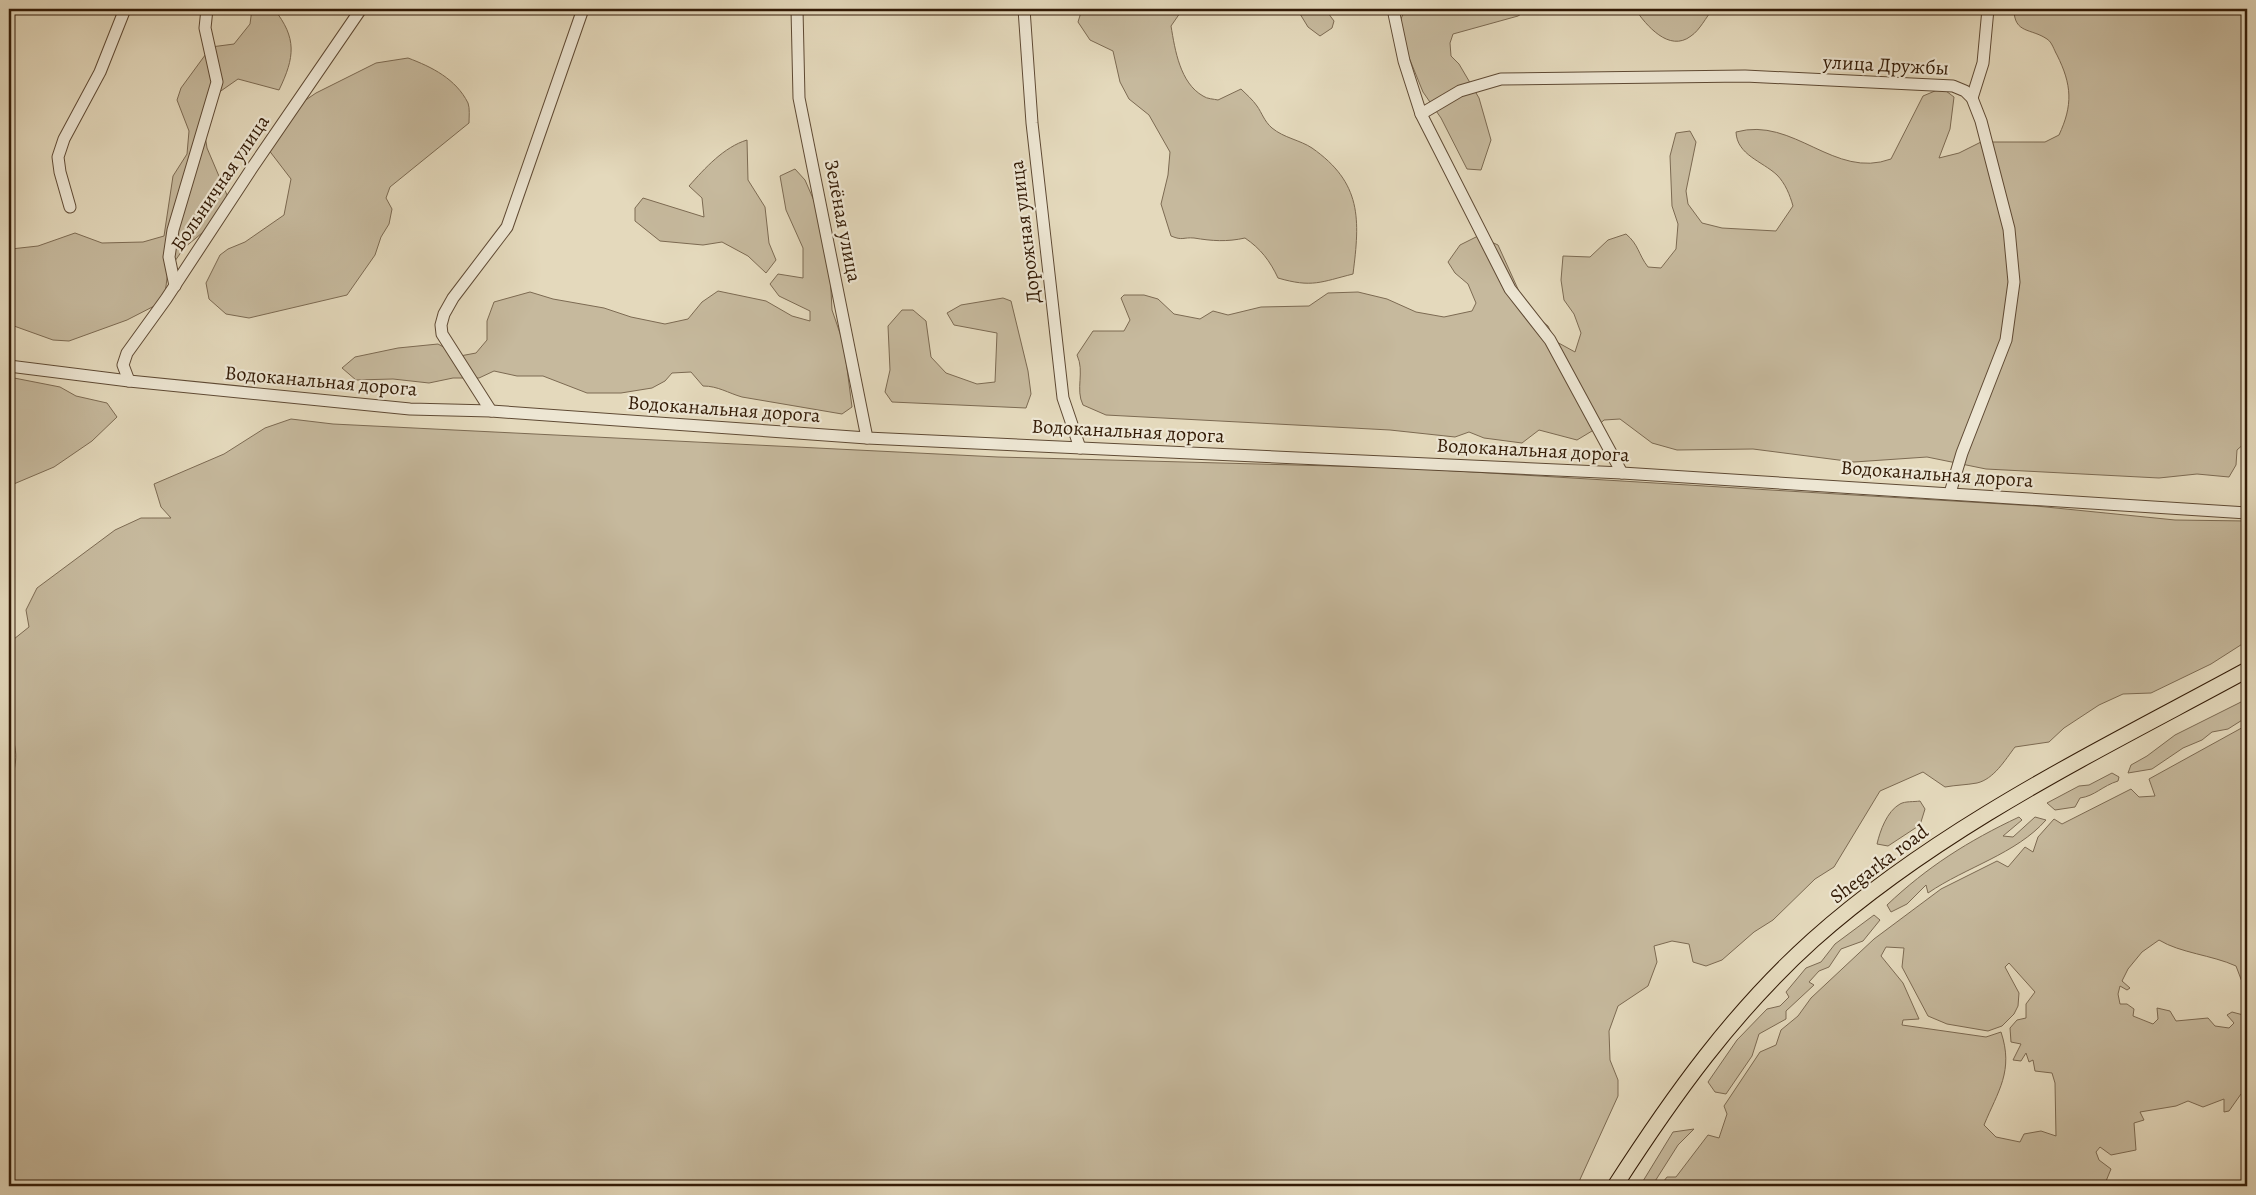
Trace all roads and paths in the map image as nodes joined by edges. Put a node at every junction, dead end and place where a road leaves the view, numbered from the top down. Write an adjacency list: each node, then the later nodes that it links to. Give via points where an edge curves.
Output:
1 (125, 9): 11 (street, via 100,72 64,139 58,157)
2 (207, 9): 12 (street, via 205,28 217,82 174,230 169,257)
3 (361, 9): 12 (street, Больничная улица)
4 (583, 9): 15 (street, via 507,227 453,298 441,324 442,334)
5 (797, 9): 16 (street, Зелёная улица, via 800,98)
6 (1024, 9): 17 (street, Дорожная улица, via 1032,123 1063,398)
7 (1393, 9): 10 (street, via 1404,61)
8 (1988, 9): 9 (street, via 1983,63)
9 (1972, 98): 10 (street, улица Дружбы, via 1953,86 1745,76 1501,79 1460,91); 19 (street, via 2009,230 2014,282 2006,340)
10 (1421, 114): 18 (street, via 1510,289 1550,340)
11 (70, 207)
12 (175, 286): 14 (street, Больничная улица, via 124,358)
13 (9, 366): 14 (street, Водоканальная дорога)
14 (129, 381): 15 (street, Водоканальная дорога, via 410,409)
15 (491, 411): 16 (street, Водоканальная дорога)
16 (867, 438): 17 (street, Водоканальная дорога)
17 (1080, 448): 18 (street, Водоканальная дорога)
18 (1622, 473): 19 (street, Водоканальная дорога)
19 (1950, 493): 20 (street, Водоканальная дорога)
20 (2247, 513)
21 (2247, 670): 22 (main road, Shegarka road, via 1970,824 1837,920 1786,966 1716,1042 1661,1114)
22 (1615, 1186)

